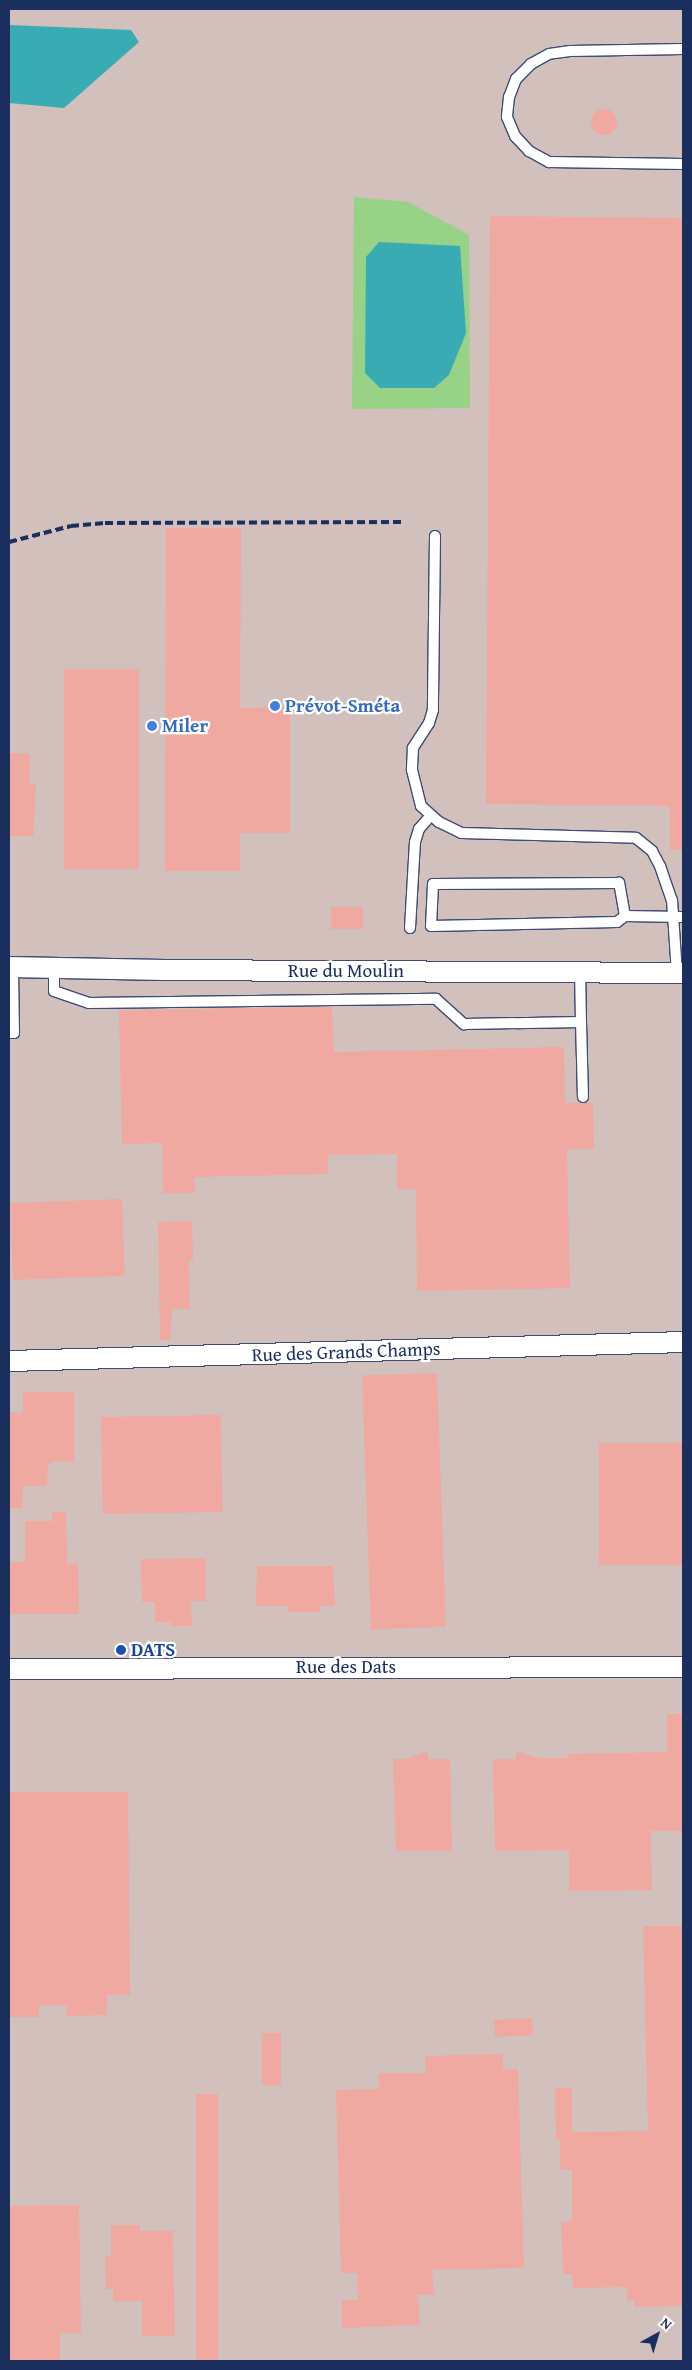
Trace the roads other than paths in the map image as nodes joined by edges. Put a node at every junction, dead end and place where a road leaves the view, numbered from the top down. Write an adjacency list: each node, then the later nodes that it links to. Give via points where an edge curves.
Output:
1 (683, 49): 2 (lane, via 549,54 530,64 516,79 509,97 508,117 515,136 529,151 549,162)
2 (683, 164)
3 (435, 536): 4 (lane, via 433,710 429,723 413,748 412,770 421,806)
4 (431, 815): 6 (lane, via 462,833 636,838 652,851); 7 (lane, via 419,829 415,842)
5 (625, 916): 5 (lane, via 619,883 433,884 431,926 617,922); 6 (lane)
6 (678, 916): 11 (lane)
7 (410, 928)
8 (11, 967): 9 (street, Rue du Moulin); 13 (lane, via 14,1033)
9 (54, 968): 10 (street, Rue du Moulin); 12 (lane, via 54,991 89,1003 436,999 464,1024)
10 (580, 972): 11 (street, Rue du Moulin); 12 (lane)
11 (680, 973)
12 (581, 1022): 14 (lane)
13 (9, 1033)
14 (583, 1097)
15 (683, 1342): 16 (street, Rue des Grands Champs)
16 (9, 1361)
17 (683, 1667): 18 (street, Rue des Dats)
18 (9, 1668)

